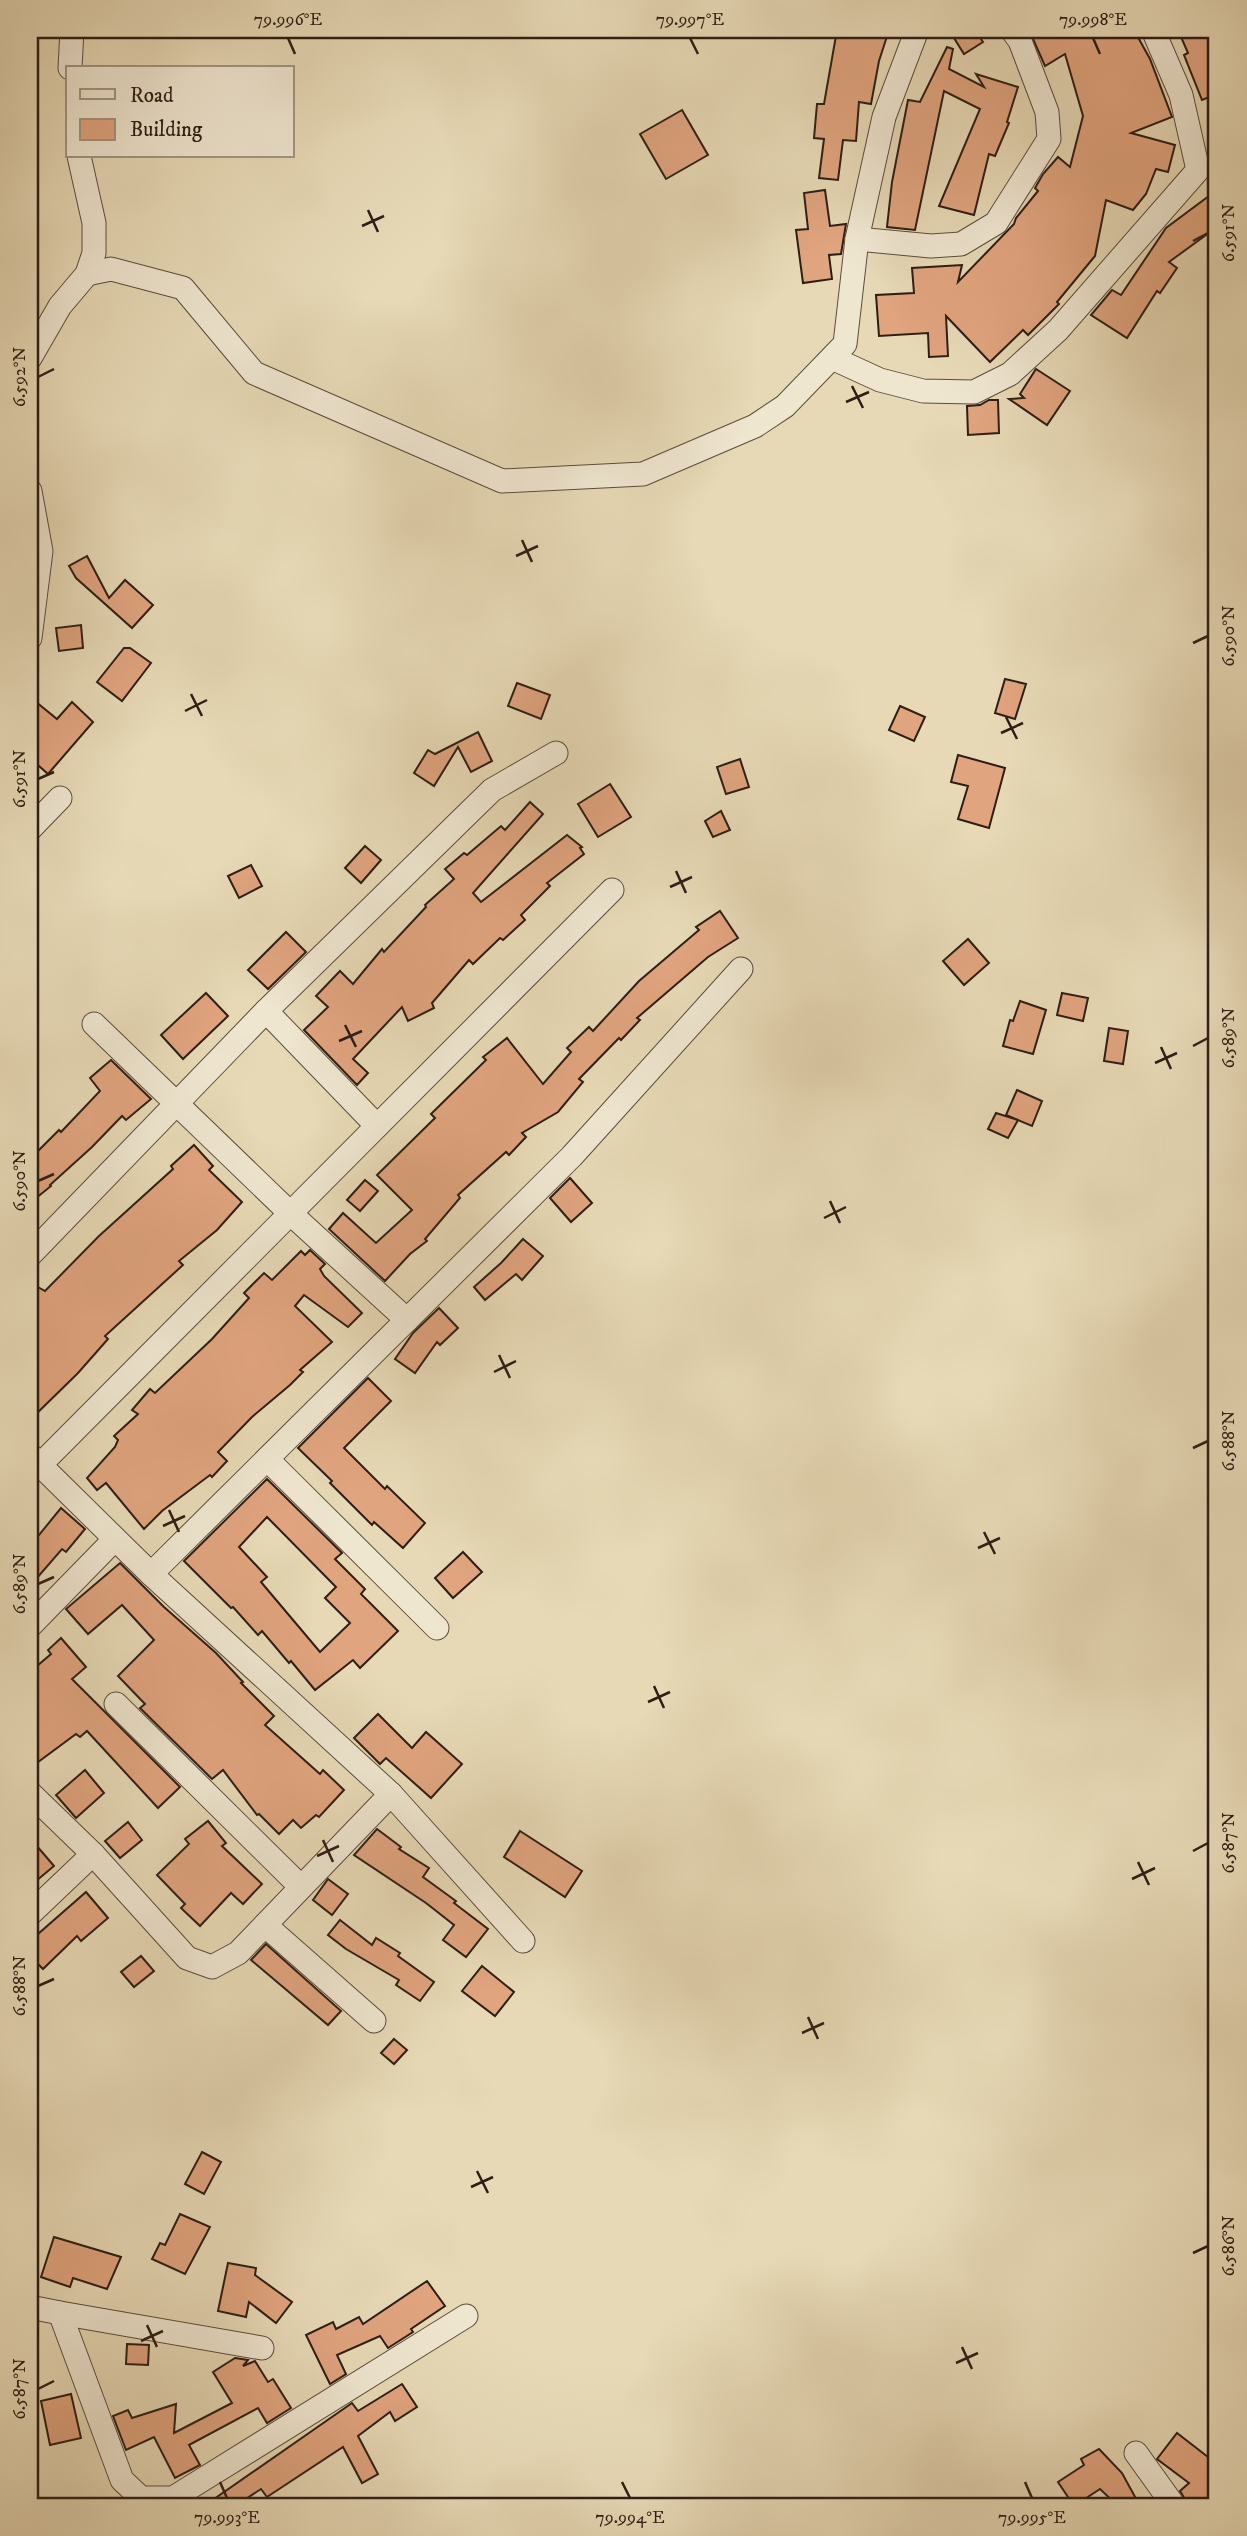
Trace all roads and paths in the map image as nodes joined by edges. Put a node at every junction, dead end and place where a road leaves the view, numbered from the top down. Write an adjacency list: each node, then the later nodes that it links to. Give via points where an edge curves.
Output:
1 (72, 30): 5 (street)
2 (917, 30): 7 (street, via 884,117)
3 (1012, 30): 7 (street, via 1047,112 1049,139 996,223 961,244)
4 (1153, 30): 10 (street, via 1181,95 1198,170 1058,330 1010,374 974,392 923,391 880,380)
5 (70, 66)
6 (79, 158): 8 (street, via 94,223 94,253)
7 (857, 239): 10 (street, via 845,344)
8 (87, 274): 9 (street, via 60,306); 10 (street, via 111,269 183,288 254,373 502,481 643,474 755,426 785,406)
9 (30, 358)
10 (832, 358)
11 (30, 491): 12 (street, via 41,551)
12 (30, 638)
13 (556, 753): 18 (street, via 492,789)
14 (60, 798): 15 (street)
15 (30, 829)
16 (612, 890): 21 (street)
17 (741, 969): 24 (street, via 572,1156)
18 (266, 1011): 20 (street); 21 (street)
19 (94, 1024): 20 (street)
20 (176, 1104): 22 (street); 23 (street)
21 (377, 1126): 22 (street)
22 (290, 1213): 24 (street); 26 (street)
23 (30, 1255)
24 (407, 1320): 25 (street)
25 (267, 1459): 28 (street); 30 (street)
26 (35, 1460): 27 (street)
27 (115, 1539): 28 (street); 29 (street)
28 (151, 1574): 33 (street)
29 (30, 1626)
30 (437, 1628)
31 (116, 1704): 35 (street)
32 (30, 1793): 34 (street)
33 (391, 1794): 35 (street); 38 (street)
34 (93, 1854): 36 (street); 37 (street, via 187,1958 212,1967 238,1953)
35 (301, 1887): 37 (street)
36 (30, 1914)
37 (265, 1925): 39 (street)
38 (523, 1941)
39 (374, 2021)
40 (30, 2307): 41 (street)
41 (60, 2313): 42 (street, via 122,2480 141,2498 173,2498); 43 (street)
42 (466, 2316)
43 (262, 2348)
44 (1136, 2453): 45 (street)
45 (1174, 2506)

